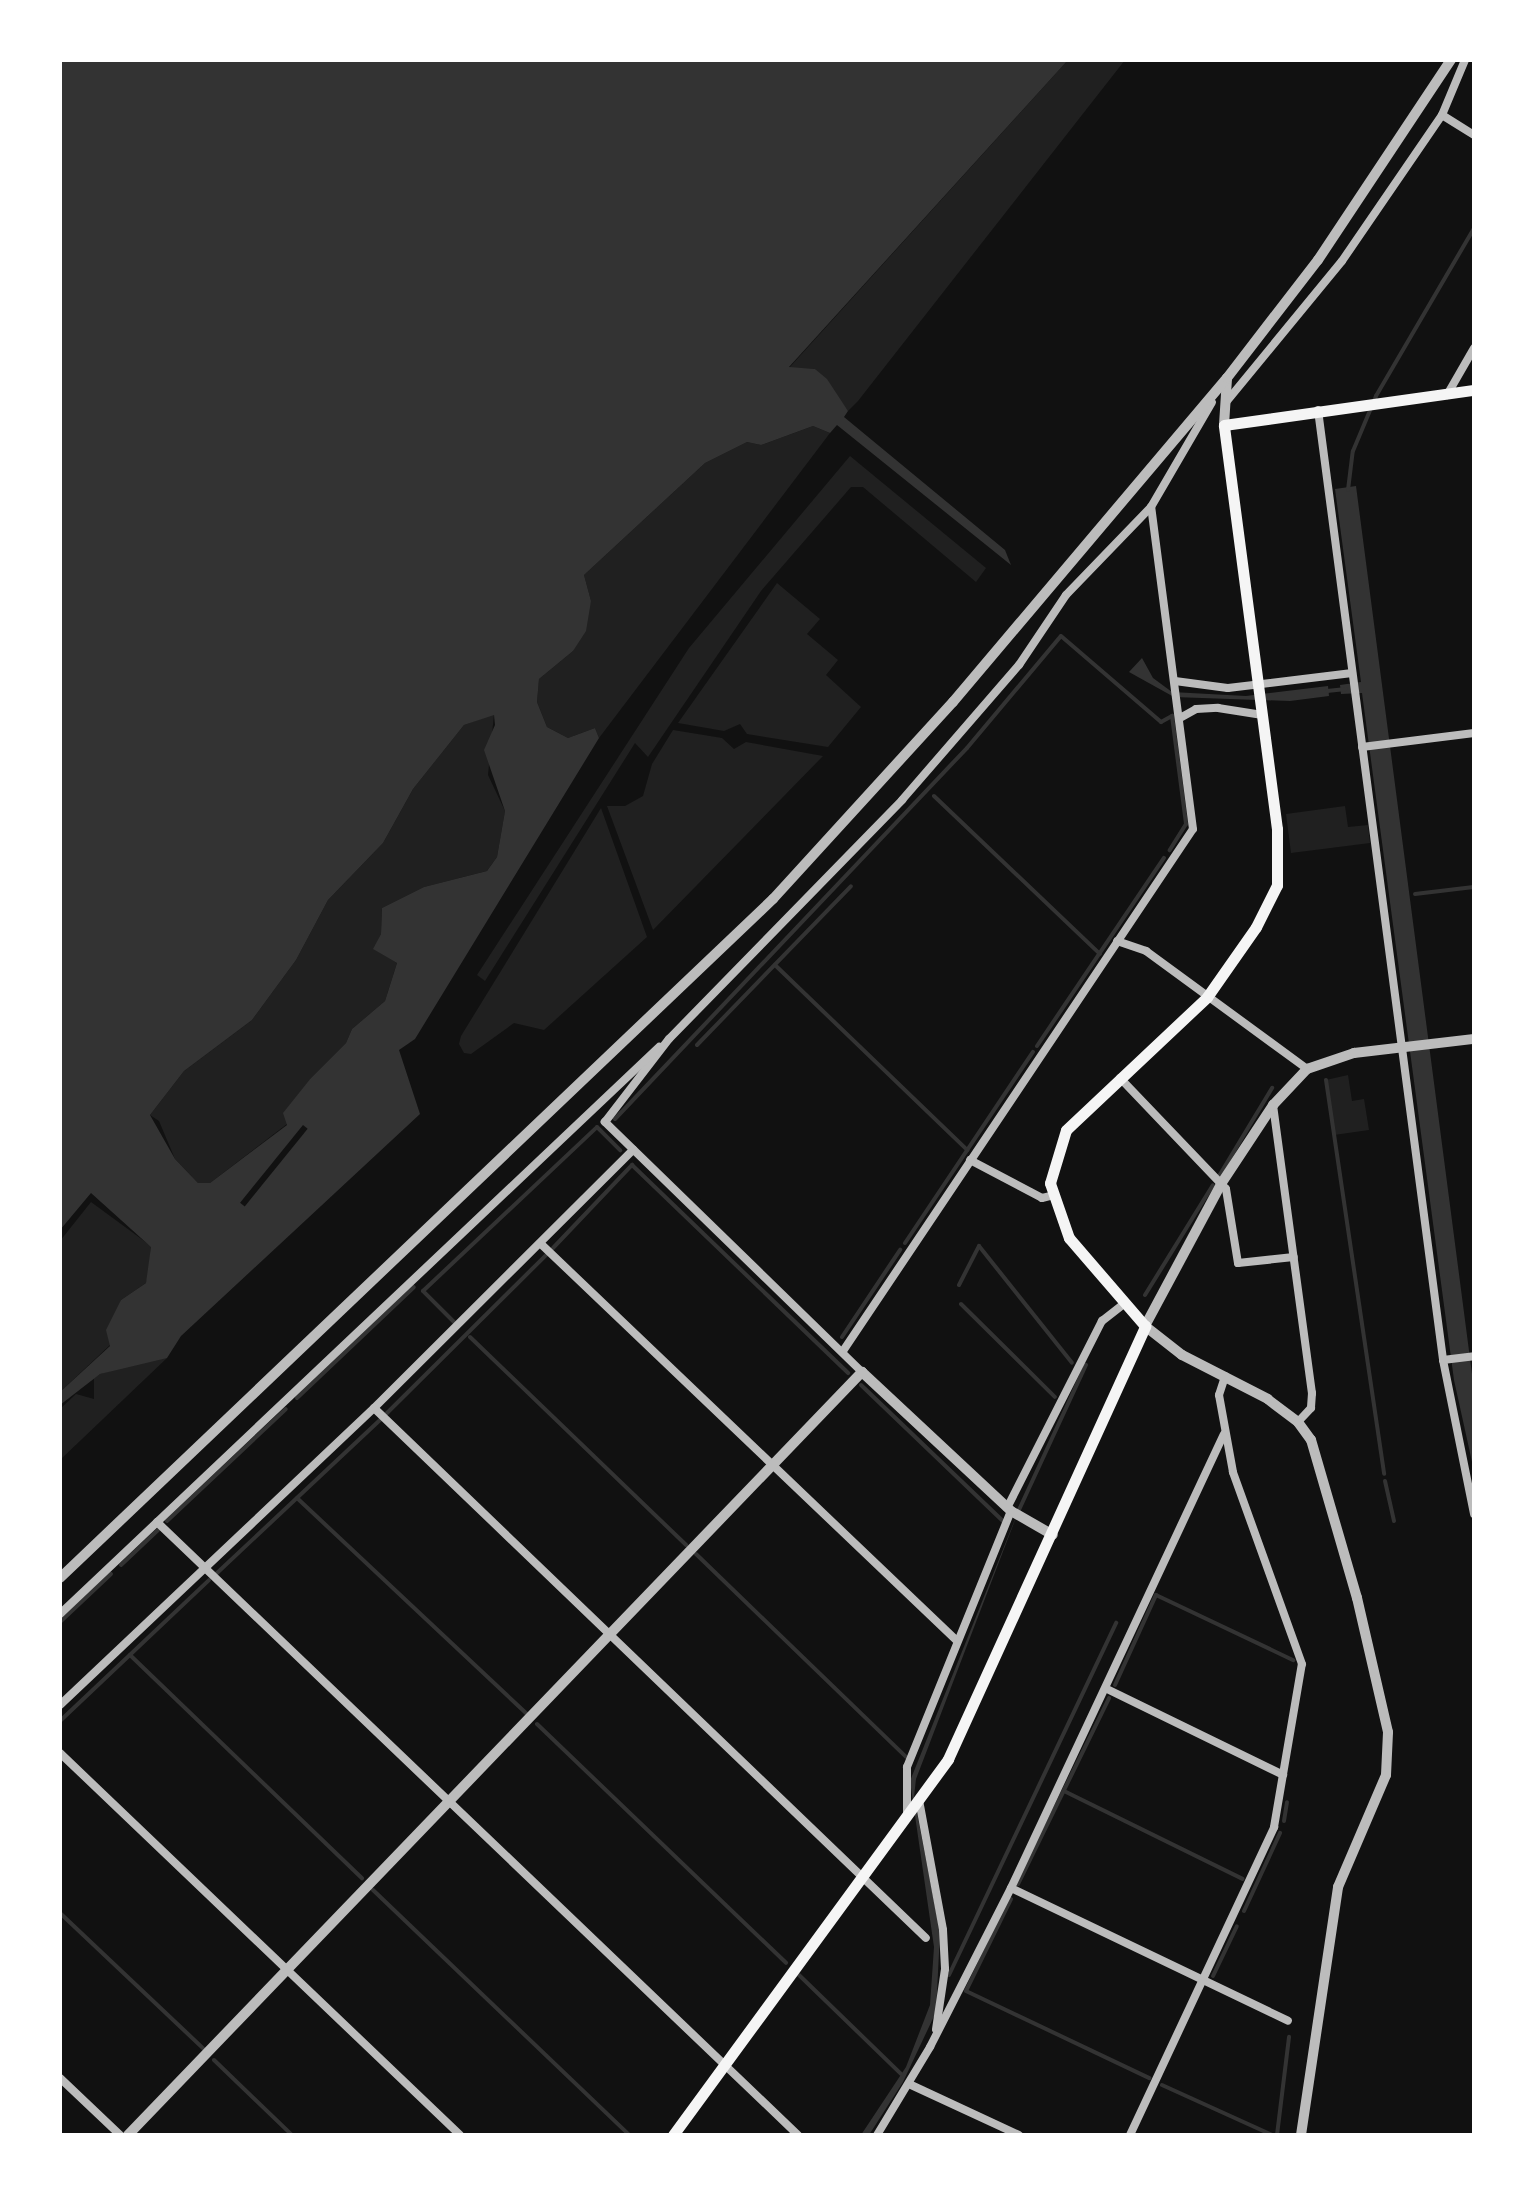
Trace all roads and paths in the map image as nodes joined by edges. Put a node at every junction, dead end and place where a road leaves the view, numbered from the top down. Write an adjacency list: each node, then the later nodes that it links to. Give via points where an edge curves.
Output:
1 (1451, 60): 6 (street, via 1318,260)
2 (1465, 60): 3 (street)
3 (1442, 115): 4 (street); 9 (street, via 1342,261)
4 (1474, 135)
5 (1474, 348): 8 (street)
6 (1227, 378): 9 (street); 12 (street); 50 (street, via 953,702 773,899)
7 (1474, 390): 8 (main road)
8 (1447, 395): 10 (main road)
9 (1227, 401): 11 (street)
10 (1318, 410): 11 (main road); 13 (street)
11 (1224, 425): 15 (main road)
12 (1151, 507): 14 (street); 22 (street, via 1066,595 1019,665 902,800)
13 (1352, 676): 15 (street); 19 (street)
14 (1176, 685): 15 (street); 17 (street)
15 (1258, 687): 16 (main road)
16 (1261, 710): 17 (street, via 1196,709); 21 (main road, via 1279,856 1277,885 1256,927)
17 (1180, 718): 20 (street, via 1193,829)
18 (1474, 733): 19 (street)
19 (1364, 747): 24 (street)
20 (1117, 941): 21 (street, via 1146,951); 29 (street)
21 (1207, 997): 25 (street); 26 (main road)
22 (669, 1039): 28 (street, via 605,1122); 47 (street)
23 (1474, 1039): 24 (street)
24 (1401, 1048): 25 (street, via 1336,1057); 38 (street)
25 (1307, 1069): 27 (street)
26 (1120, 1078): 30 (street); 31 (main road, via 1066,1130 1052,1165)
27 (1273, 1105): 30 (street); 33 (street)
28 (633, 1150): 32 (street); 36 (street)
29 (970, 1160): 31 (street, via 1042,1198); 36 (street)
30 (1221, 1184): 33 (street, via 1238,1263); 35 (street)
31 (1051, 1196): 34 (main road, via 1069,1238)
32 (541, 1244): 41 (street); 44 (street)
33 (1294, 1257): 42 (street, via 1312,1393 1311,1408)
34 (1124, 1304): 35 (main road); 45 (street, via 1102,1321)
35 (1145, 1326): 40 (street, via 1182,1355); 48 (main road)
36 (843, 1351): 39 (street)
37 (1472, 1356): 38 (street)
38 (1446, 1359): 46 (street)
39 (862, 1372): 44 (street); 45 (street)
40 (1225, 1376): 42 (street); 43 (street, via 1219,1395)
41 (374, 1408): 49 (street); 52 (street)
42 (1298, 1422): 79 (street, via 1322,1468 1363,1622 1390,1756 1338,1887)
43 (1224, 1433): 54 (street); 57 (street, via 1302,1664)
44 (772, 1464): 52 (street); 53 (street)
45 (1009, 1510): 48 (street); 53 (street)
46 (1474, 1514)
47 (157, 1522): 49 (street); 51 (street)
48 (1053, 1535): 59 (main road, via 957,1743)
49 (204, 1568): 55 (street); 58 (street)
50 (60, 1578)
51 (60, 1614)
52 (611, 1634): 58 (street); 61 (street)
53 (957, 1641): 60 (street, via 907,1767)
54 (1107, 1689): 57 (street); 62 (street)
55 (60, 1705)
56 (60, 1753): 64 (street)
57 (1283, 1775): 65 (street, via 1274,1827)
58 (448, 1801): 64 (street); 68 (street)
59 (918, 1802): 60 (main road); 67 (street, via 944,1949 943,1989)
60 (908, 1815): 61 (main road)
61 (863, 1874): 63 (street); 68 (main road)
62 (1011, 1888): 65 (street); 67 (street)
63 (926, 1938)
64 (288, 1971): 72 (street); 73 (street)
65 (1204, 1981): 66 (street); 78 (street)
66 (1288, 2021)
67 (930, 2047): 70 (street)
68 (724, 2064): 74 (main road); 75 (street)
69 (60, 2078): 71 (street)
70 (909, 2084): 76 (street); 77 (street)
71 (120, 2135)
72 (128, 2135)
73 (460, 2135)
74 (673, 2135)
75 (798, 2135)
76 (877, 2135)
77 (1019, 2135)
78 (1130, 2135)
79 (1301, 2135)

